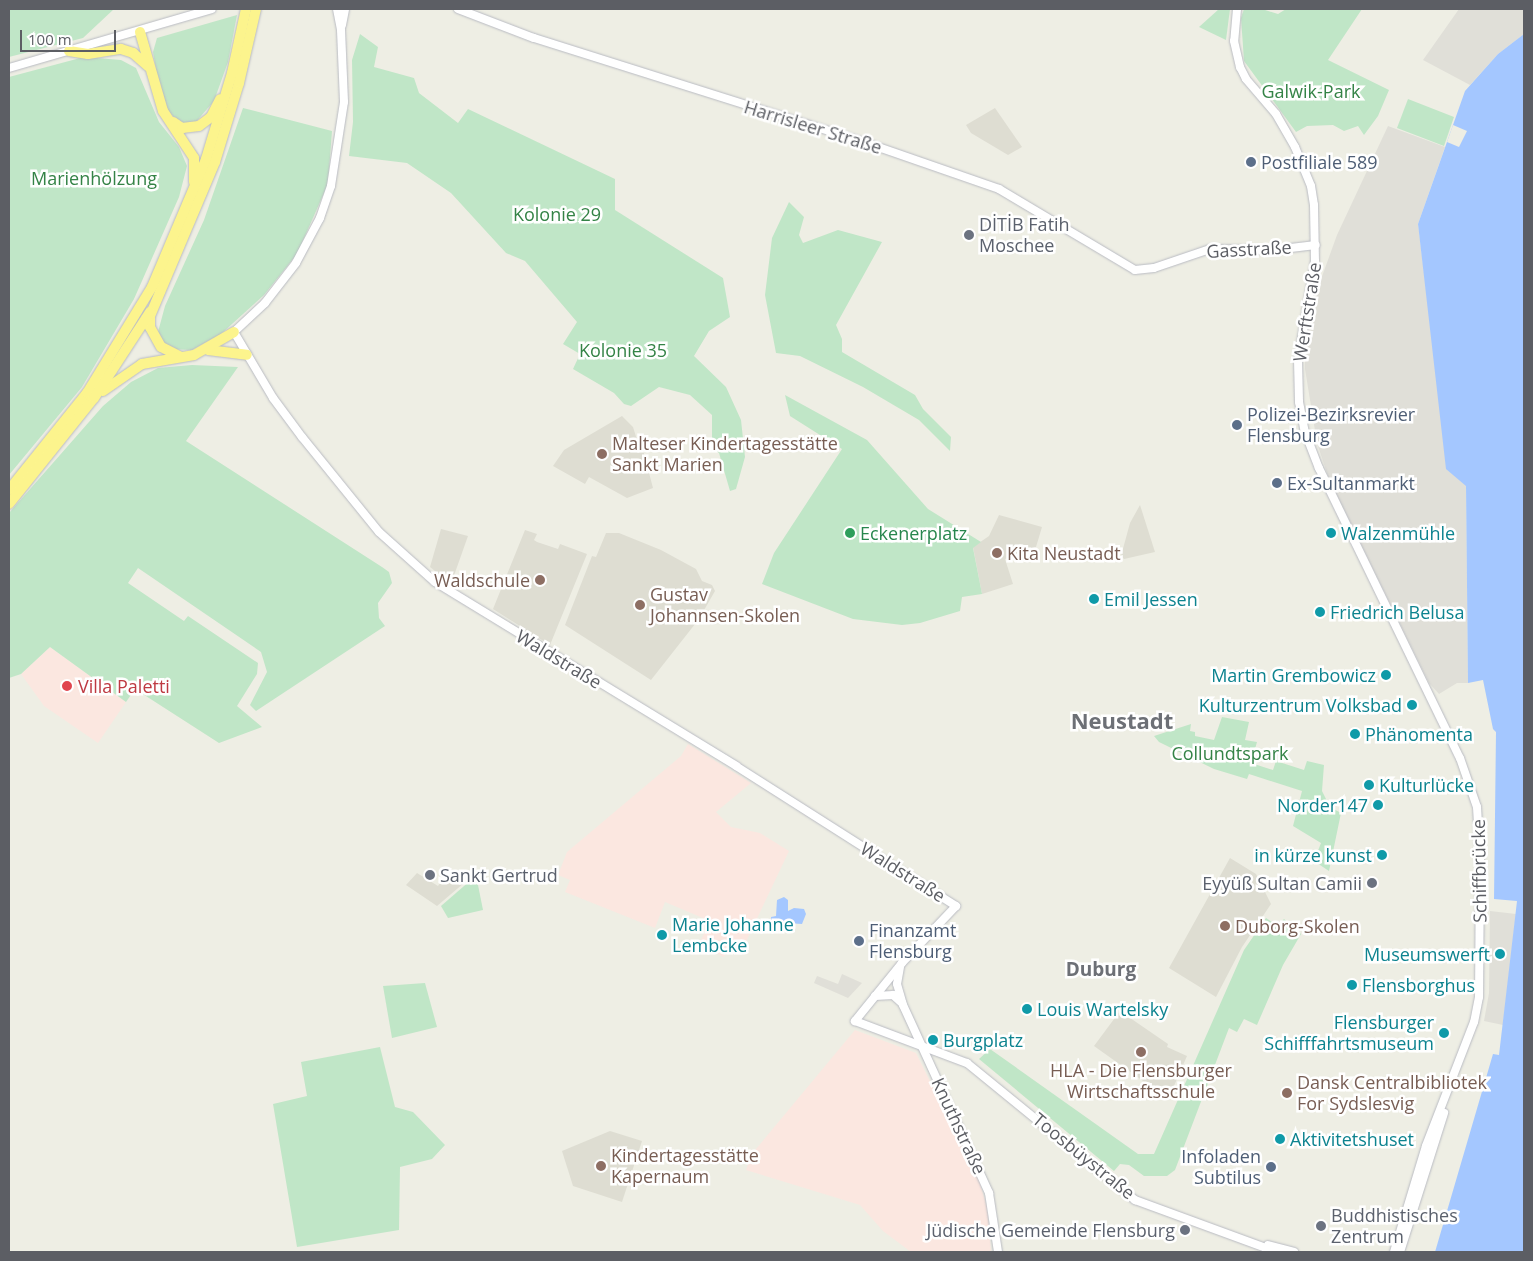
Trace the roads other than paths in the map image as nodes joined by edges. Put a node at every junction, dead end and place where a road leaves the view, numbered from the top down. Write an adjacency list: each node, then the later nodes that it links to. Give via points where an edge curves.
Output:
1 (212, 9): 8 (main road)
2 (337, 9): 7 (main road)
3 (345, 9): 7 (main road)
4 (458, 9): 16 (main road, Harrisleer Straße, via 534,38 864,142 982,183 1014,197 1125,266 1145,271)
5 (1237, 9): 15 (main road, Werftstraße, via 1234,41 1240,67 1246,79 1276,114 1305,168 1314,204)
6 (250, 11): 12 (highway); 17 (highway, via 215,162)
7 (341, 30): 18 (main road, via 342,125 336,168 326,202 296,263 265,304)
8 (140, 32): 9 (main road); 10 (highway)
9 (69, 51): 10 (highway, via 88,54 121,49 133,53); 11 (main road)
10 (148, 66): 13 (highway, via 163,112)
11 (9, 68)
12 (232, 74): 13 (highway, via 216,108 199,126 182,128); 14 (highway, via 217,128)
13 (170, 120): 14 (highway, via 194,158 195,178)
14 (188, 205): 23 (highway, via 152,287 111,356 87,392)
15 (1316, 245): 16 (main road, Gasstraße, via 1274,250 1210,249); 25 (main road, Werftstraße, via 1298,360 1302,416 1319,468)
16 (1154, 268)
17 (154, 305): 21 (highway, via 150,327 154,338 170,354); 22 (highway)
18 (234, 332): 19 (highway); 20 (main road, Waldstraße)
19 (207, 350): 20 (highway); 21 (highway)
20 (246, 355): 26 (main road, Waldstraße, via 277,404 346,493 396,549 435,582 736,766 956,906)
21 (181, 357): 22 (highway, via 142,364)
22 (94, 398): 24 (highway)
23 (9, 490)
24 (9, 504)
25 (1418, 672): 30 (main road, Schiffbrücke, via 1469,780 1479,826 1478,997 1474,1022)
26 (902, 962): 27 (main road); 28 (main road, Knuthstraße, via 897,984)
27 (874, 996): 28 (main road, via 893,995); 29 (main road, via 855,1021)
28 (903, 1005): 29 (main road, Knuthstraße)
29 (922, 1045): 31 (main road, Toosbüystraße, via 967,1063 1135,1200); 32 (main road, Knuthstraße, via 990,1193)
30 (1454, 1080): 35 (main road, Schiffbrücke, via 1426,1146); 36 (main road, Schiffbrücke)
31 (1258, 1243): 33 (main road); 34 (main road)
32 (998, 1252)
33 (1277, 1252)
34 (1294, 1252)
35 (1394, 1252)
36 (1400, 1252)

